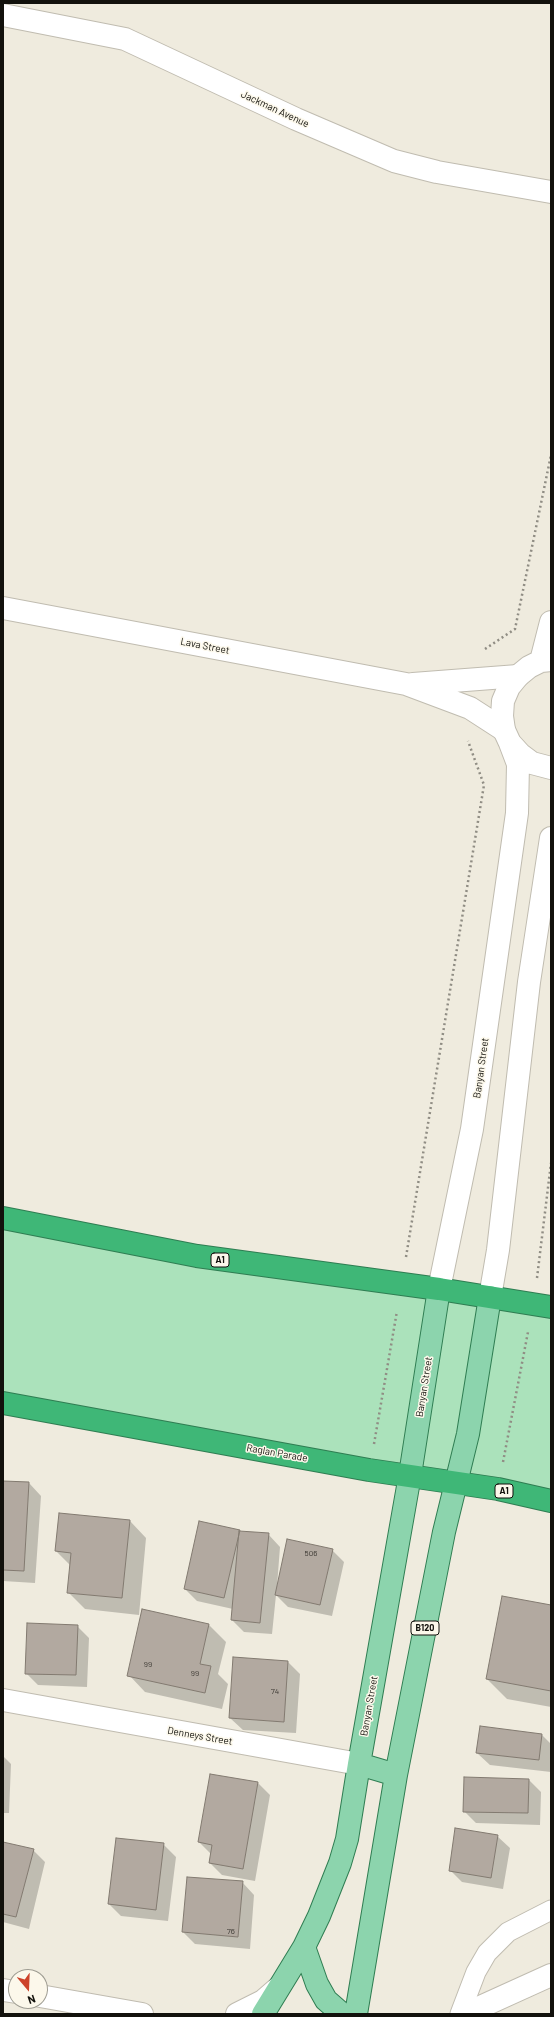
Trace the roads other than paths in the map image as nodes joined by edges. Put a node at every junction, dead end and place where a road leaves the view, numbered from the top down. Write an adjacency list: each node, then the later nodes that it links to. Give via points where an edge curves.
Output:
1 (3, 15): 2 (street, Jackman Avenue, via 125,39 296,119 394,160 437,172)
2 (551, 192)
3 (3, 608): 7 (street, Lava Street)
4 (551, 622): 5 (street)
5 (546, 661): 6 (street, via 528,667)
6 (518, 676): 7 (street, Lava Street); 8 (street, Banyan Street, via 509,687 503,701 502,716)
7 (406, 684): 8 (street, Lava Street, via 470,708)
8 (507, 736): 9 (street, Lava Street, via 520,754 532,764); 12 (street, Banyan Street, via 518,764 517,813 472,1129)
9 (551, 768)
10 (551, 838): 13 (street, via 529,982 498,1250)
11 (3, 1218): 12 (highway, A1, via 197,1256)
12 (440, 1289): 13 (highway, A1); 16 (main road, Banyan Street)
13 (490, 1297): 14 (highway, A1); 17 (main road, B120, via 468,1434)
14 (542, 1305)
15 (3, 1403): 16 (highway, Raglan Parade / A1, via 369,1470)
16 (410, 1475): 17 (highway, Raglan Parade / A1); 20 (main road, Banyan Street)
17 (457, 1482): 18 (highway, Raglan Parade / A1); 21 (main road, B120, via 444,1532)
18 (551, 1500)
19 (3, 1700): 20 (street, Denneys Street)
20 (359, 1764): 21 (main road, Denneys Street); 23 (main road, Banyan Street, via 348,1839)
21 (396, 1775): 31 (main road, B120)
22 (551, 1910): 32 (lane, via 508,1932 487,1953 476,1972)
23 (304, 1946): 25 (main road, Banyan Street); 30 (main road, via 317,1984 326,2000)
24 (551, 1975): 33 (street)
25 (283, 1983): 28 (street, via 263,2001); 29 (main road, Banyan Street)
26 (48, 1997): 27 (street)
27 (142, 2014)
28 (238, 2014)
29 (263, 2014)
30 (342, 2014)
31 (356, 2014)
32 (460, 2014)
33 (465, 2014)

